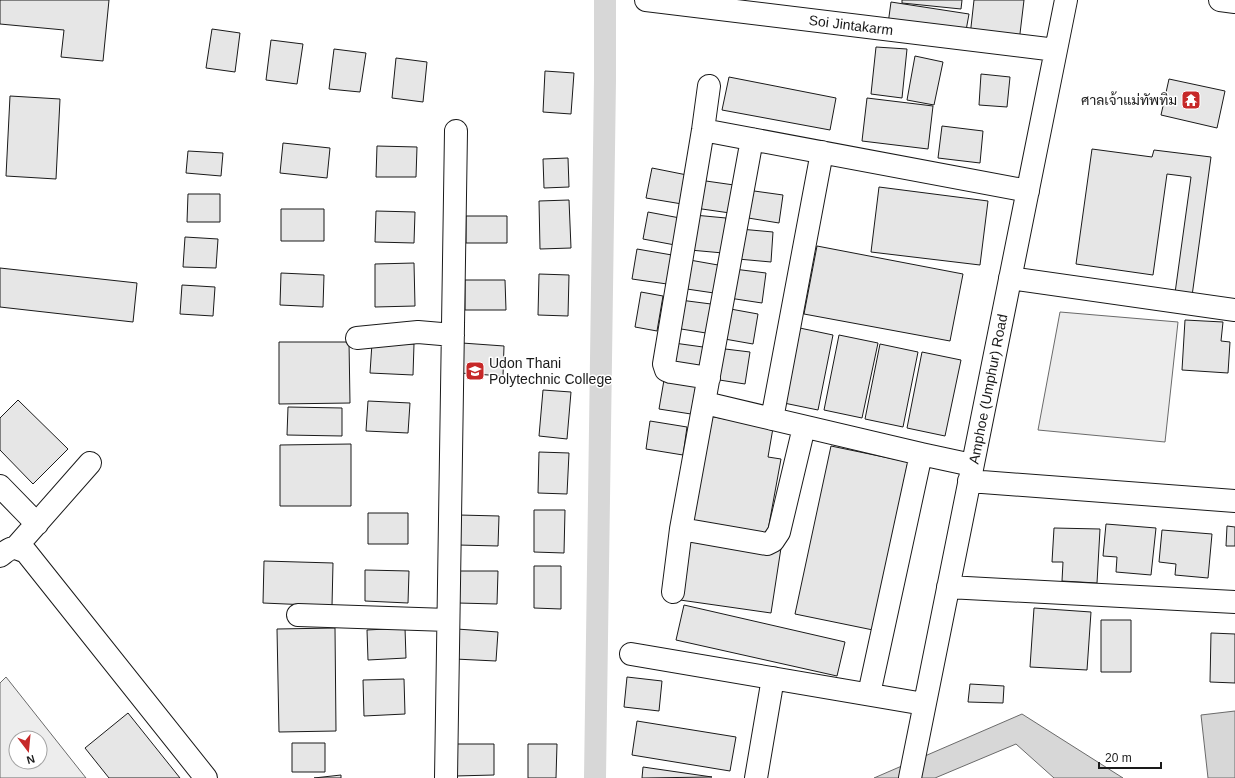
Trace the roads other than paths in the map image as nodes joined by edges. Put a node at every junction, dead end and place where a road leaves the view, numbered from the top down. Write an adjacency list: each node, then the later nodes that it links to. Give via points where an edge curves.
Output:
1 (646, 0): 5 (street, Soi Jintakarm)
2 (1066, 0): 5 (street, Amphoe (Umphur) Road)
3 (1220, 0): 4 (street)
4 (1235, 2)
5 (1056, 50): 11 (street, Amphoe (Umphur) Road)
6 (709, 86): 7 (street)
7 (703, 130): 9 (street); 16 (street, via 664,364 666,370 671,372)
8 (456, 132): 14 (street)
9 (752, 139): 10 (street); 16 (street)
10 (822, 152): 11 (street); 18 (street)
11 (1028, 190): 12 (street, Amphoe (Umphur) Road)
12 (1010, 278): 13 (street); 22 (street, Amphoe (Umphur) Road)
13 (1235, 310)
14 (453, 335): 15 (street, via 418,332); 32 (street)
15 (357, 338)
16 (709, 378): 17 (street)
17 (705, 404): 18 (street); 26 (street)
18 (772, 419): 19 (street)
19 (804, 427): 20 (street); 26 (street, via 779,532 773,541 767,544)
20 (921, 454): 22 (street); 35 (street)
21 (90, 463): 25 (street)
22 (971, 473): 24 (street); 28 (street, Amphoe (Umphur) Road)
23 (0, 486): 25 (street)
24 (1235, 500)
25 (37, 524): 27 (street)
26 (681, 530): 29 (street)
27 (8, 552): 37 (street, via 26,552)
28 (948, 587): 30 (street); 36 (street, Amphoe (Umphur) Road)
29 (673, 592)
30 (1235, 602)
31 (298, 615): 32 (street)
32 (448, 620): 38 (street)
33 (631, 654): 34 (street)
34 (773, 678): 35 (street); 39 (street)
35 (869, 694): 36 (street)
36 (924, 704): 40 (street, Amphoe (Umphur) Road)
37 (206, 778)
38 (446, 778)
39 (756, 778)
40 (910, 778)

